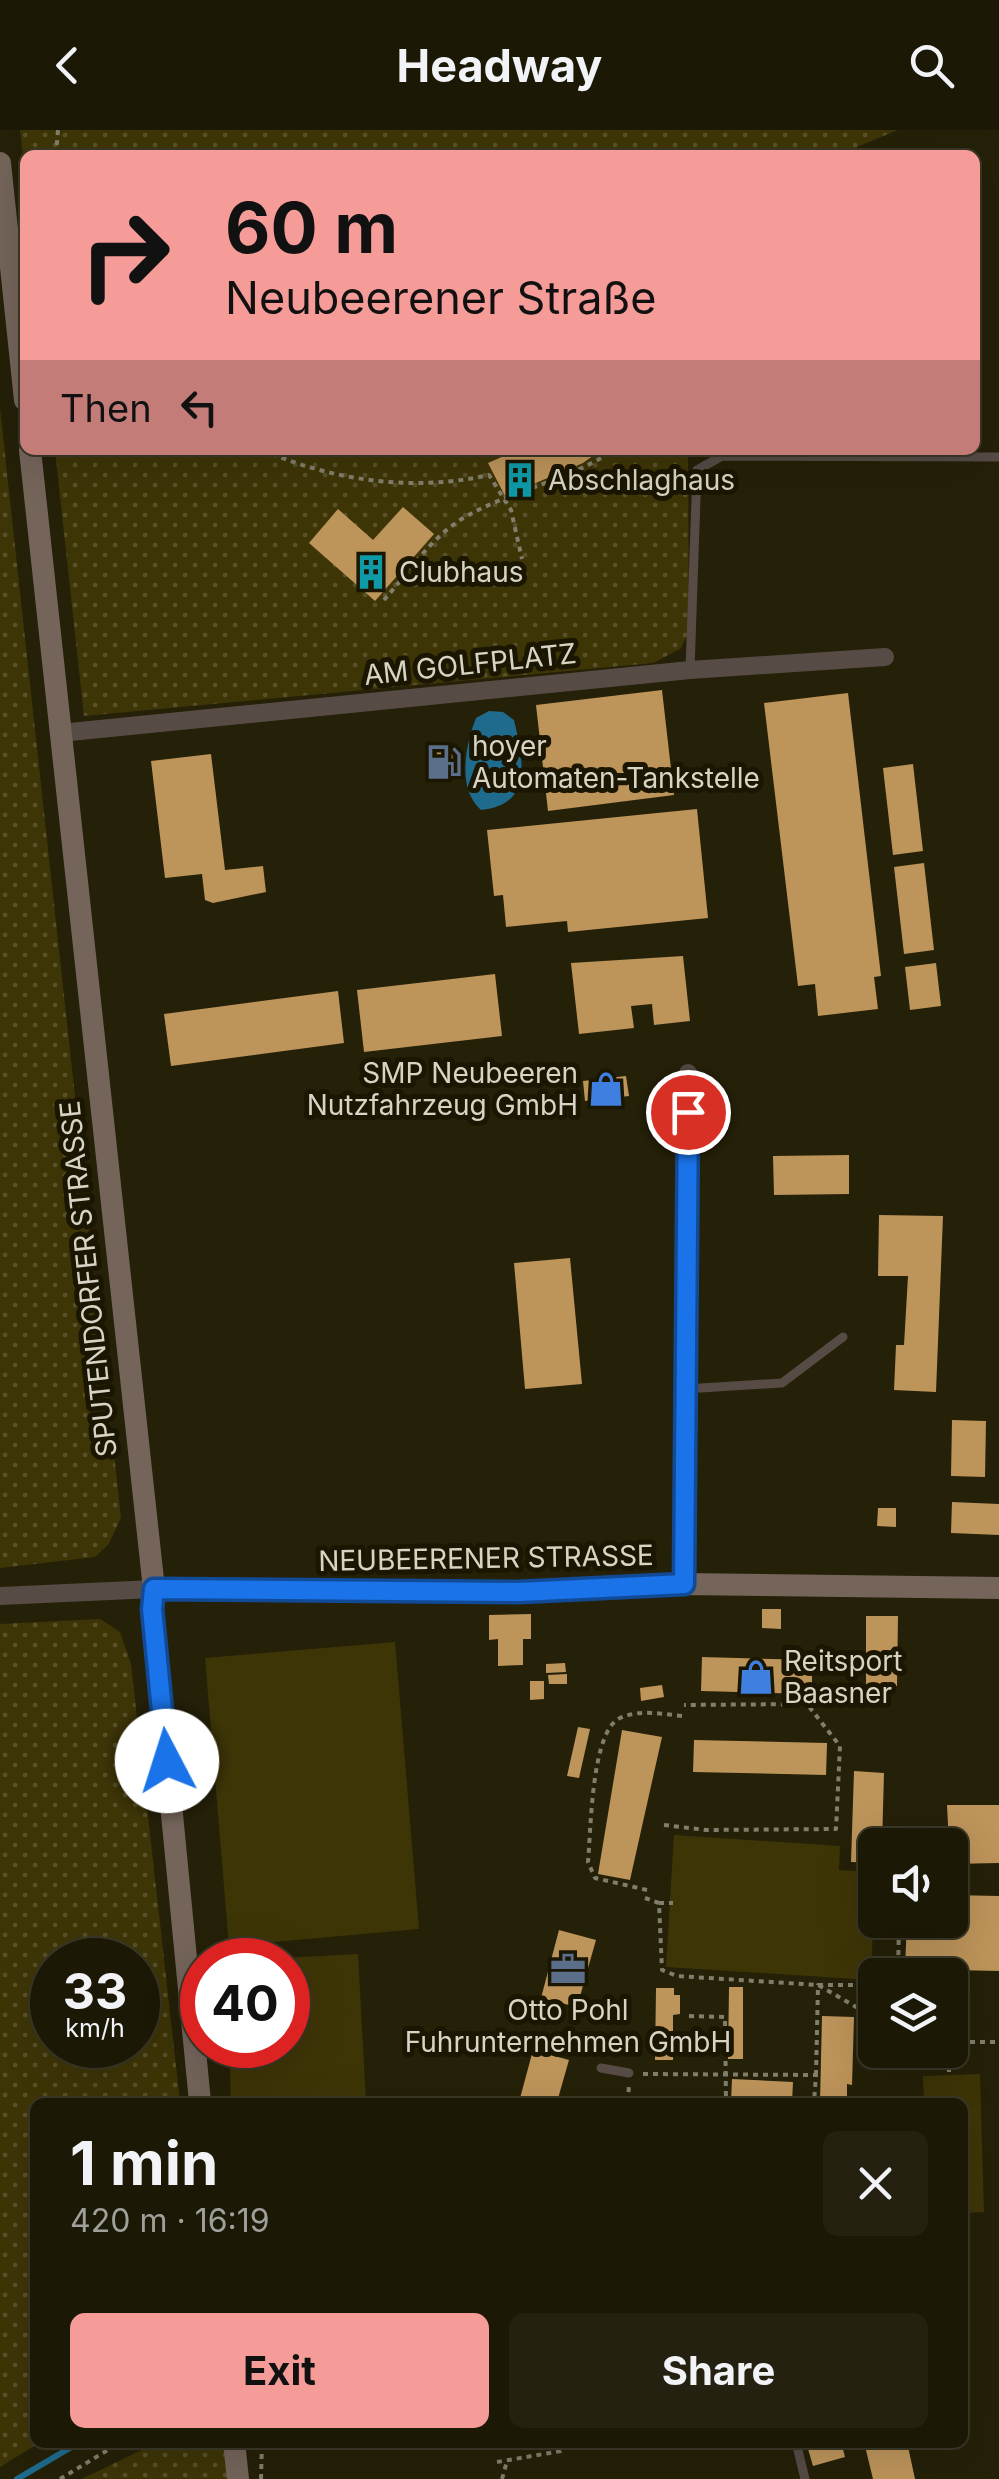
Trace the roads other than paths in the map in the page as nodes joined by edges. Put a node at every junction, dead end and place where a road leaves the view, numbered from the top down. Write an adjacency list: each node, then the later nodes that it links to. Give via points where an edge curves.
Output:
1 (0, 163): 2 (main road)
2 (20, 353)
3 (31, 455): 7 (main road, SPUTENDORFER STRASSE)
4 (999, 457): 6 (lane, via 722,456 697,470)
5 (884, 657): 6 (street, AM GOLFPLATZ)
6 (690, 670): 7 (street, AM GOLFPLATZ)
7 (60, 733): 13 (main road, SPUTENDORFER STRASSE)
8 (688, 1073): 10 (street)
9 (843, 1337): 10 (lane, via 782,1382)
10 (685, 1388): 11 (street)
11 (684, 1584): 12 (main road, NEUBEERENER STRASSE); 13 (main road, NEUBEERENER STRASSE, via 519,1592)
12 (999, 1588)
13 (154, 1589): 14 (street); 17 (main road, SPUTENDORFER STRASSE)
14 (0, 1596)
15 (601, 2068): 16 (lane)
16 (629, 2074)
17 (200, 2098)
18 (235, 2448): 20 (main road)
19 (797, 2448): 21 (lane)
20 (238, 2479)
21 (805, 2479)

